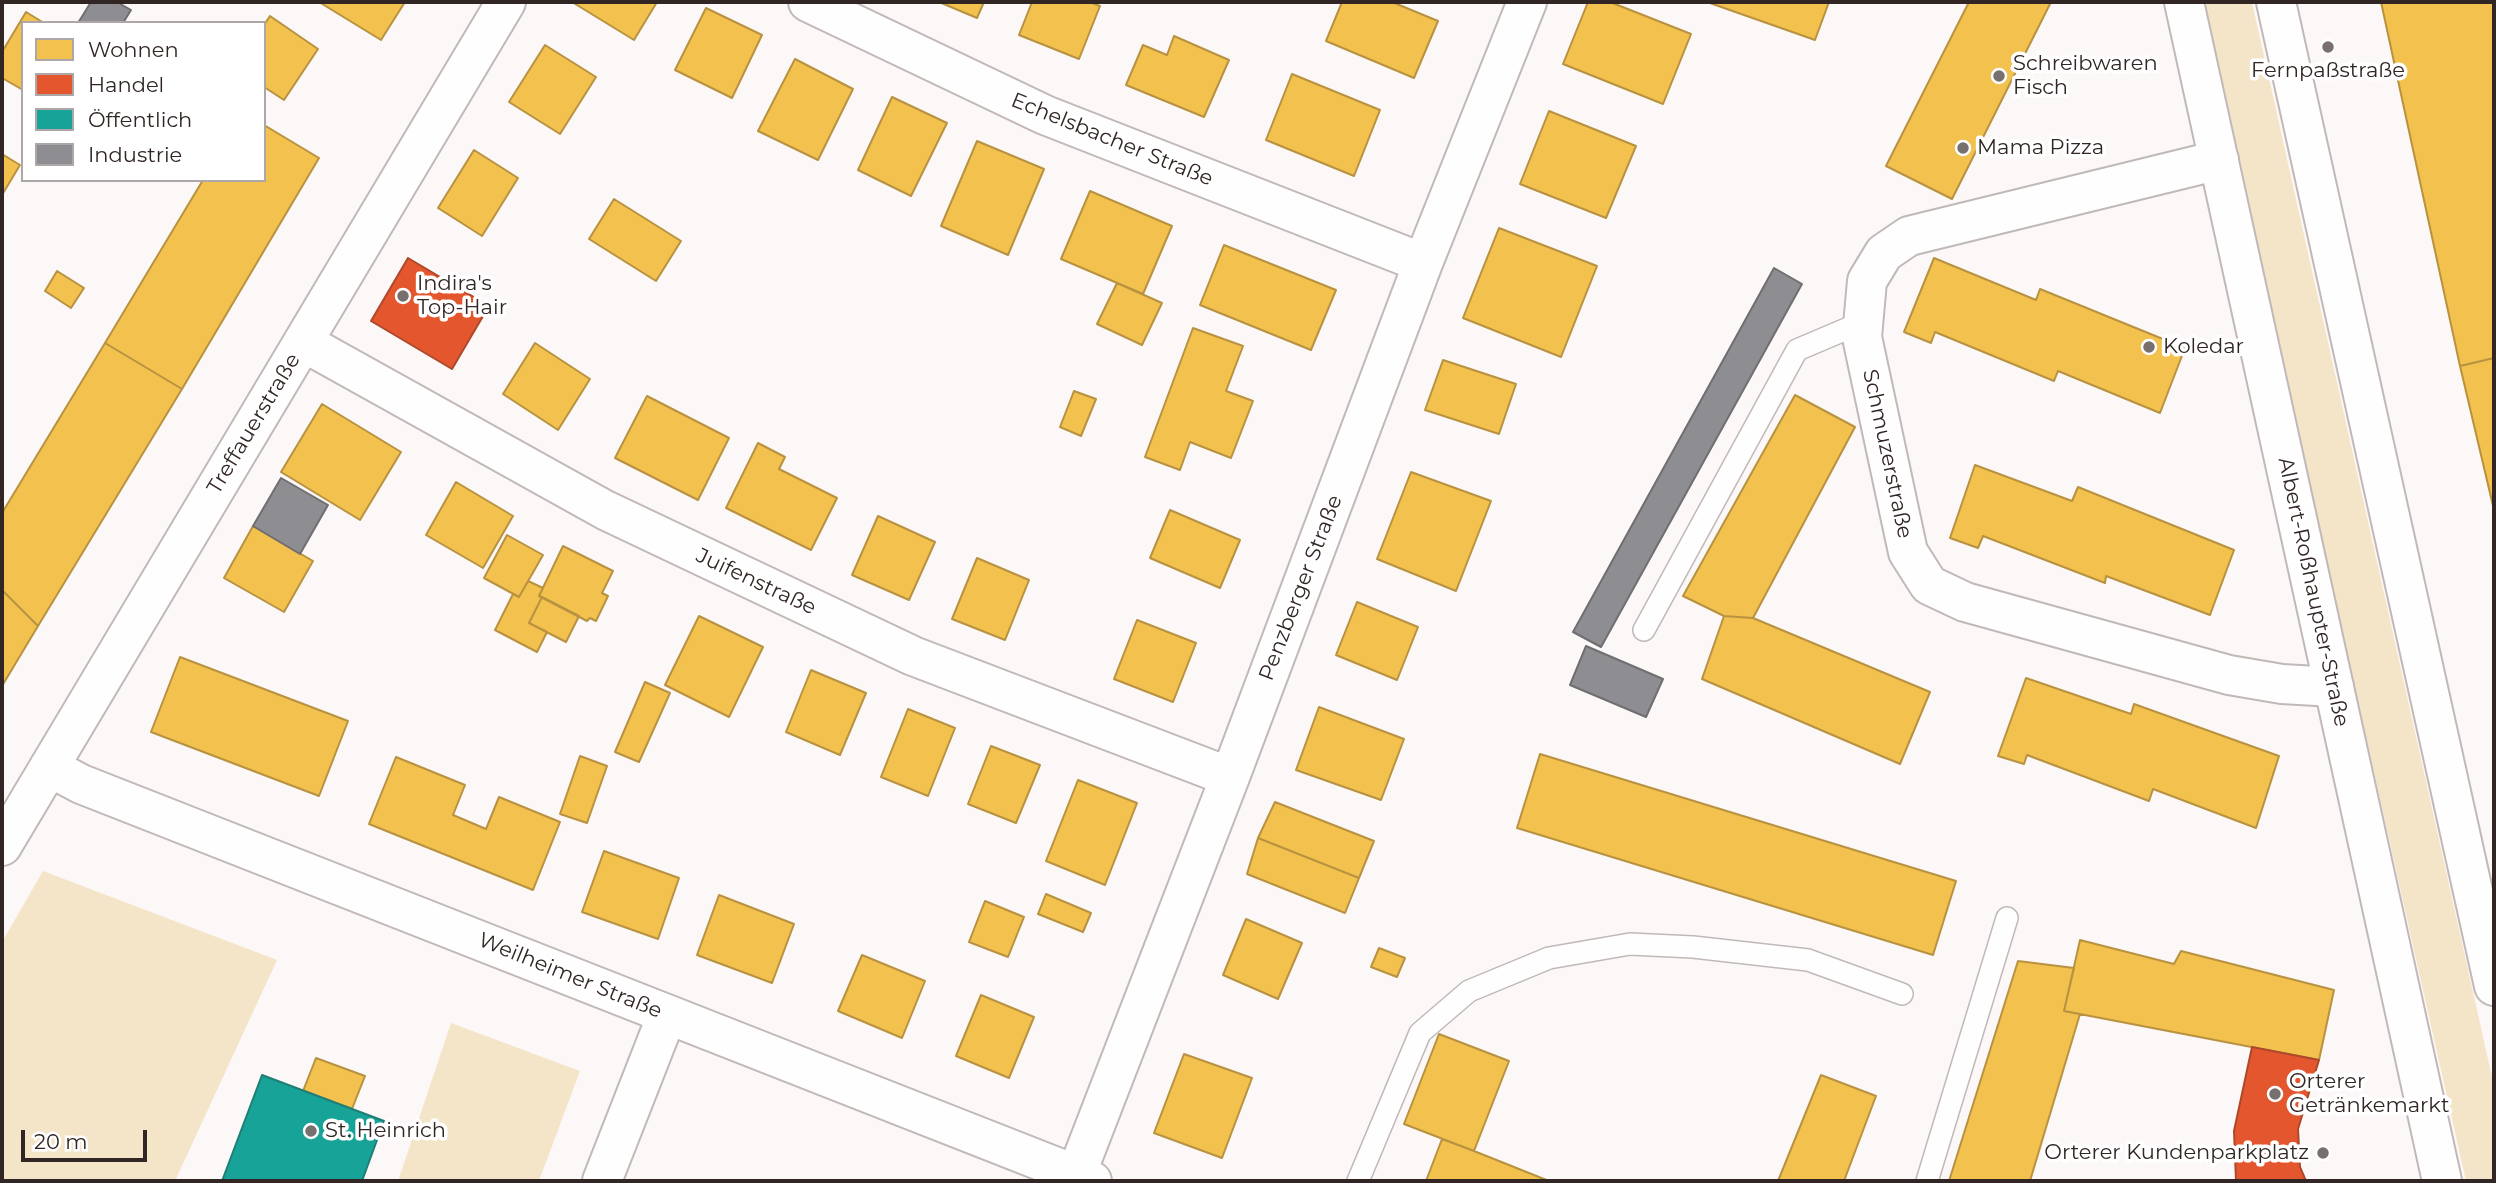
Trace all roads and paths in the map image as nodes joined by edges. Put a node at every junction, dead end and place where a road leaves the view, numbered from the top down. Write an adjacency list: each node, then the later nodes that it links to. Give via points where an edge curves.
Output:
1 (506, 2): 9 (street, Treffauerstraße)
2 (808, 2): 7 (street, Echelsbacher Straße, via 1045,115)
3 (1527, 2): 7 (street, Penzberger Straße)
4 (2184, 2): 6 (street, Albert-Roßhaupter-Straße)
5 (2276, 2): 16 (street)
6 (2219, 160): 8 (street, Schmuzerstraße, via 1909,236 1884,253 1867,281); 11 (street, Albert-Roßhaupter-Straße)
7 (1423, 263): 13 (street, Penzberger Straße)
8 (1863, 322): 10 (lane, via 1797,350); 11 (street, Schmuzerstraße, via 1862,337 1908,552 1928,584 1965,602 2229,675)
9 (303, 342): 12 (street, Treffauerstraße); 13 (street, Juifenstraße, via 605,510 913,656)
10 (1644, 630)
11 (2334, 687): 23 (street, Albert-Roßhaupter-Straße)
12 (49, 767): 14 (street, Treffauerstraße); 18 (street, Weilheimer Straße, via 81,784)
13 (1230, 777): 19 (street, Penzberger Straße)
14 (2, 846)
15 (2007, 918): 22 (lane)
16 (2494, 986)
17 (1902, 994): 21 (lane, via 1808,960 1693,947 1630,944 1549,958 1469,990 1420,1033)
18 (667, 1015): 19 (street, Weilheimer Straße); 20 (street)
19 (1084, 1178)
20 (602, 1181)
21 (1358, 1181)
22 (1927, 1181)
23 (2442, 1181)

